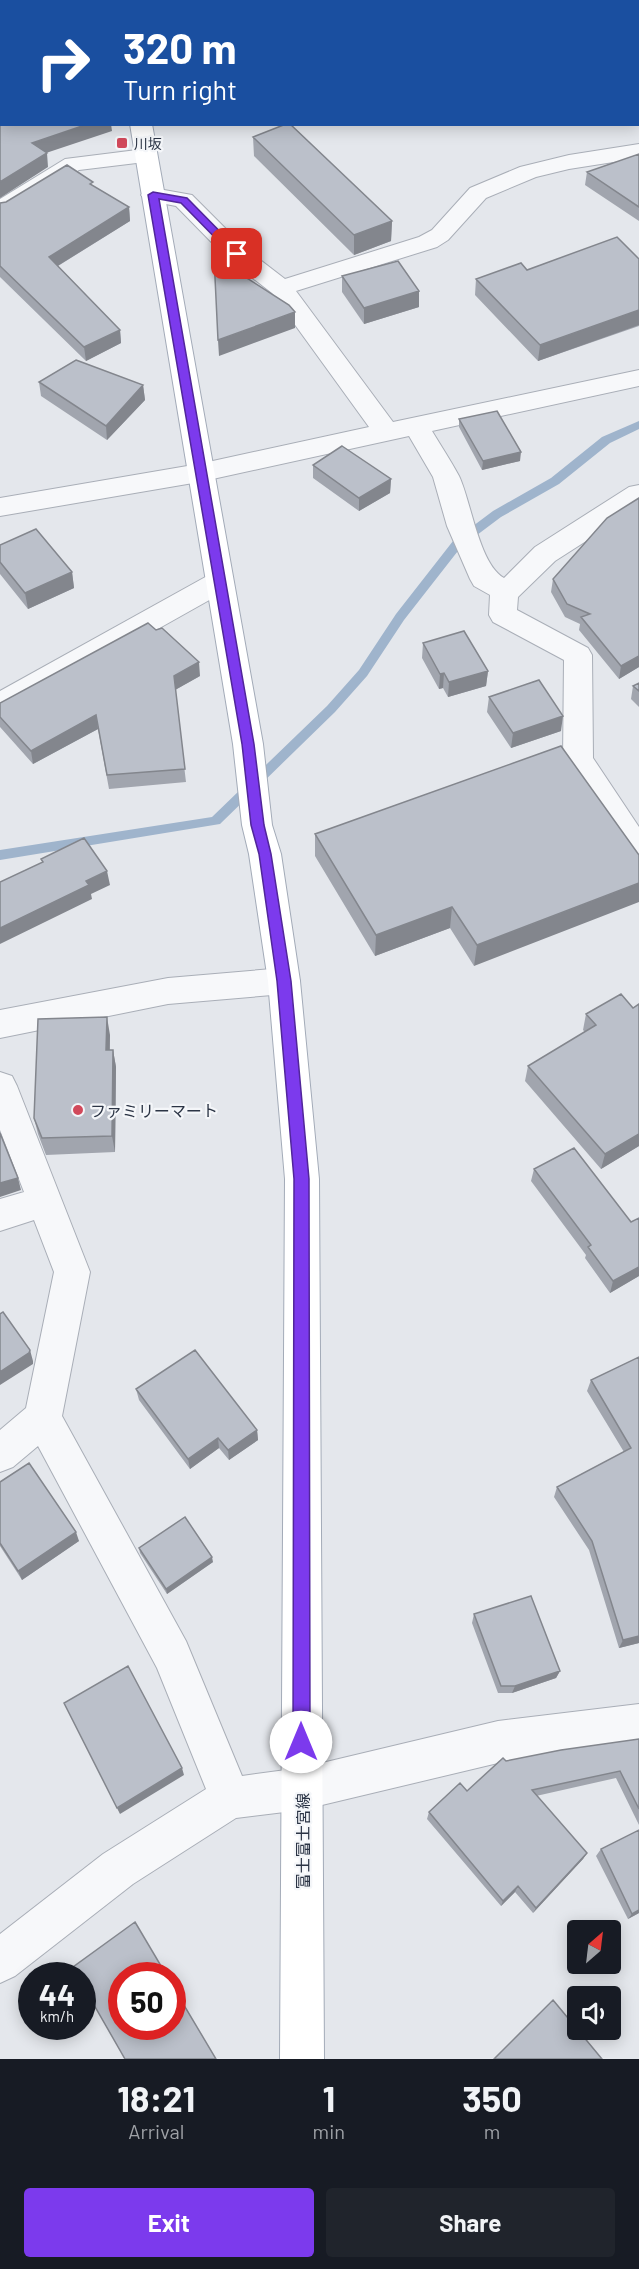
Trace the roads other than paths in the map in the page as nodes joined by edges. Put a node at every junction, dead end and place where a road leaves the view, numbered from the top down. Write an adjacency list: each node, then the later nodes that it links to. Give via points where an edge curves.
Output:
1 (141, 126): 3 (main road, 富士富士宮線)
2 (639, 151): 6 (street, via 528,172 478,192 440,235 428,242)
3 (146, 156): 4 (main road, 富士富士宮線); 5 (street, via 73,164)
4 (153, 195): 6 (street, via 184,200 237,254); 10 (main road, 富士富士宮線)
5 (0, 209)
6 (281, 288): 9 (street)
7 (639, 378): 8 (street)
8 (416, 426): 9 (street); 14 (street, via 446,477 484,579)
9 (386, 432): 10 (street)
10 (200, 472): 12 (street); 13 (main road, 富士富士宮線)
11 (638, 496): 14 (street, via 545,554)
12 (0, 507)
13 (219, 582): 15 (street); 17 (main road, 富士富士宮線)
14 (506, 592): 16 (street, via 503,615 578,655 578,760)
15 (0, 704)
16 (639, 852)
17 (284, 981): 18 (street, via 168,991); 25 (main road, 富士富士宮線, via 302,1179)
18 (0, 1024)
19 (0, 1086): 20 (street)
20 (43, 1202): 21 (street); 22 (street, via 72,1272)
21 (0, 1215)
22 (43, 1418): 23 (street); 26 (street, via 172,1655)
23 (0, 1454)
24 (639, 1724): 25 (street, via 498,1742)
25 (301, 1789): 26 (street); 28 (main road, 富士富士宮線)
26 (230, 1798): 27 (street, via 118,1869)
27 (0, 1961)
28 (302, 2059)

